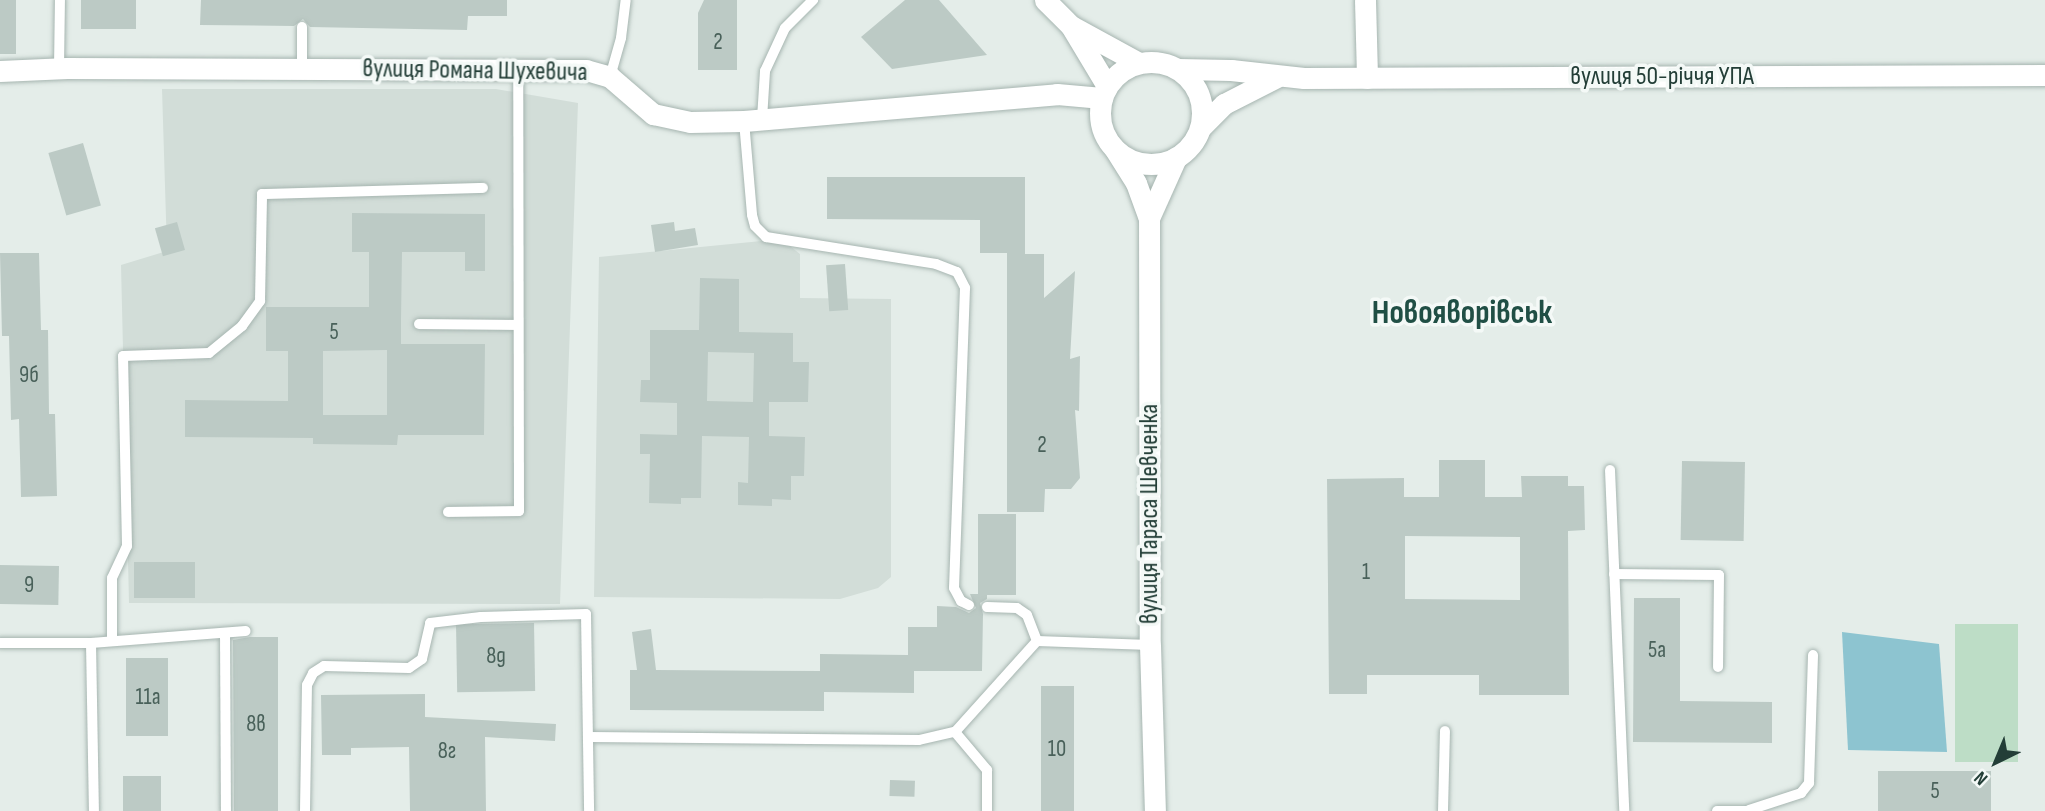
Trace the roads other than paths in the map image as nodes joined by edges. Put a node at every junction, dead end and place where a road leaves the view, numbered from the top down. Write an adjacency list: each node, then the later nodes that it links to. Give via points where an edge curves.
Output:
1 (61, 0): 9 (lane)
2 (626, 0): 16 (lane)
3 (813, 0): 19 (lane, via 785,28 765,71)
4 (1045, 0): 6 (street)
5 (1365, 0): 17 (street)
6 (1071, 26): 8 (street); 18 (street)
7 (302, 27): 10 (lane)
8 (1139, 63): 12 (street, via 1152,61); 18 (street, via 1116,76)
9 (59, 68): 10 (street, вулиця Романа Шухевича); 13 (street, вулиця Романа Шухевича)
10 (302, 69): 11 (street, вулиця Романа Шухевича)
11 (517, 69): 16 (street, вулиця Романа Шухевича, via 586,70); 26 (lane)
12 (1178, 69): 15 (street, вулиця 50-річчя УПА); 20 (street, via 1201,100)
13 (0, 71)
14 (2045, 75): 17 (street, вулиця 50-річчя УПА)
15 (1279, 76): 17 (street, вулиця 50-річчя УПА); 20 (street, вулиця 50-річчя УПА, via 1224,104)
16 (610, 77): 19 (street, вулиця Романа Шухевича, via 653,114 690,122)
17 (1367, 78)
18 (1105, 92): 19 (street, вулиця Романа Шухевича); 21 (street, via 1101,125)
19 (753, 120): 30 (lane, via 752,215 766,237 936,264 957,272 965,288 954,588)
20 (1201, 127): 22 (street)
21 (1114, 148): 22 (street, via 1137,162); 24 (street, вулиця Тараса Шевченка, via 1136,183)
22 (1176, 158): 24 (street, вулиця Тараса Шевченка)
23 (483, 188): 35 (lane, via 262,194 260,301 242,326 208,354 123,356 127,546 112,578)
24 (1149, 218): 38 (street, вулиця Тараса Шевченка)
25 (419, 324): 26 (lane)
26 (519, 325): 28 (lane, via 519,512)
27 (1610, 470): 29 (lane)
28 (448, 512)
29 (1614, 574): 40 (lane, via 1719,575); 52 (lane)
30 (969, 605)
31 (987, 607): 34 (lane, via 1017,608 1027,615)
32 (246, 631): 33 (lane)
33 (225, 633): 35 (lane); 46 (lane)
34 (1037, 640): 38 (lane); 42 (lane)
35 (112, 641): 37 (lane)
36 (0, 643): 37 (lane)
37 (91, 643): 45 (lane)
38 (1150, 645): 50 (street, вулиця Тараса Шевченка)
39 (1813, 655): 44 (lane, via 1809,783 1801,793)
40 (1718, 667)
41 (1445, 731): 51 (lane)
42 (955, 732): 43 (lane, via 919,740); 49 (lane, via 987,770)
43 (589, 737): 47 (lane, via 586,614 430,623 422,660 409,668 324,666 313,673 307,685); 48 (lane)
44 (1749, 810): 53 (lane)
45 (94, 811)
46 (226, 811)
47 (305, 811)
48 (589, 811)
49 (987, 811)
50 (1155, 811)
51 (1443, 811)
52 (1624, 811)
53 (1717, 811)

